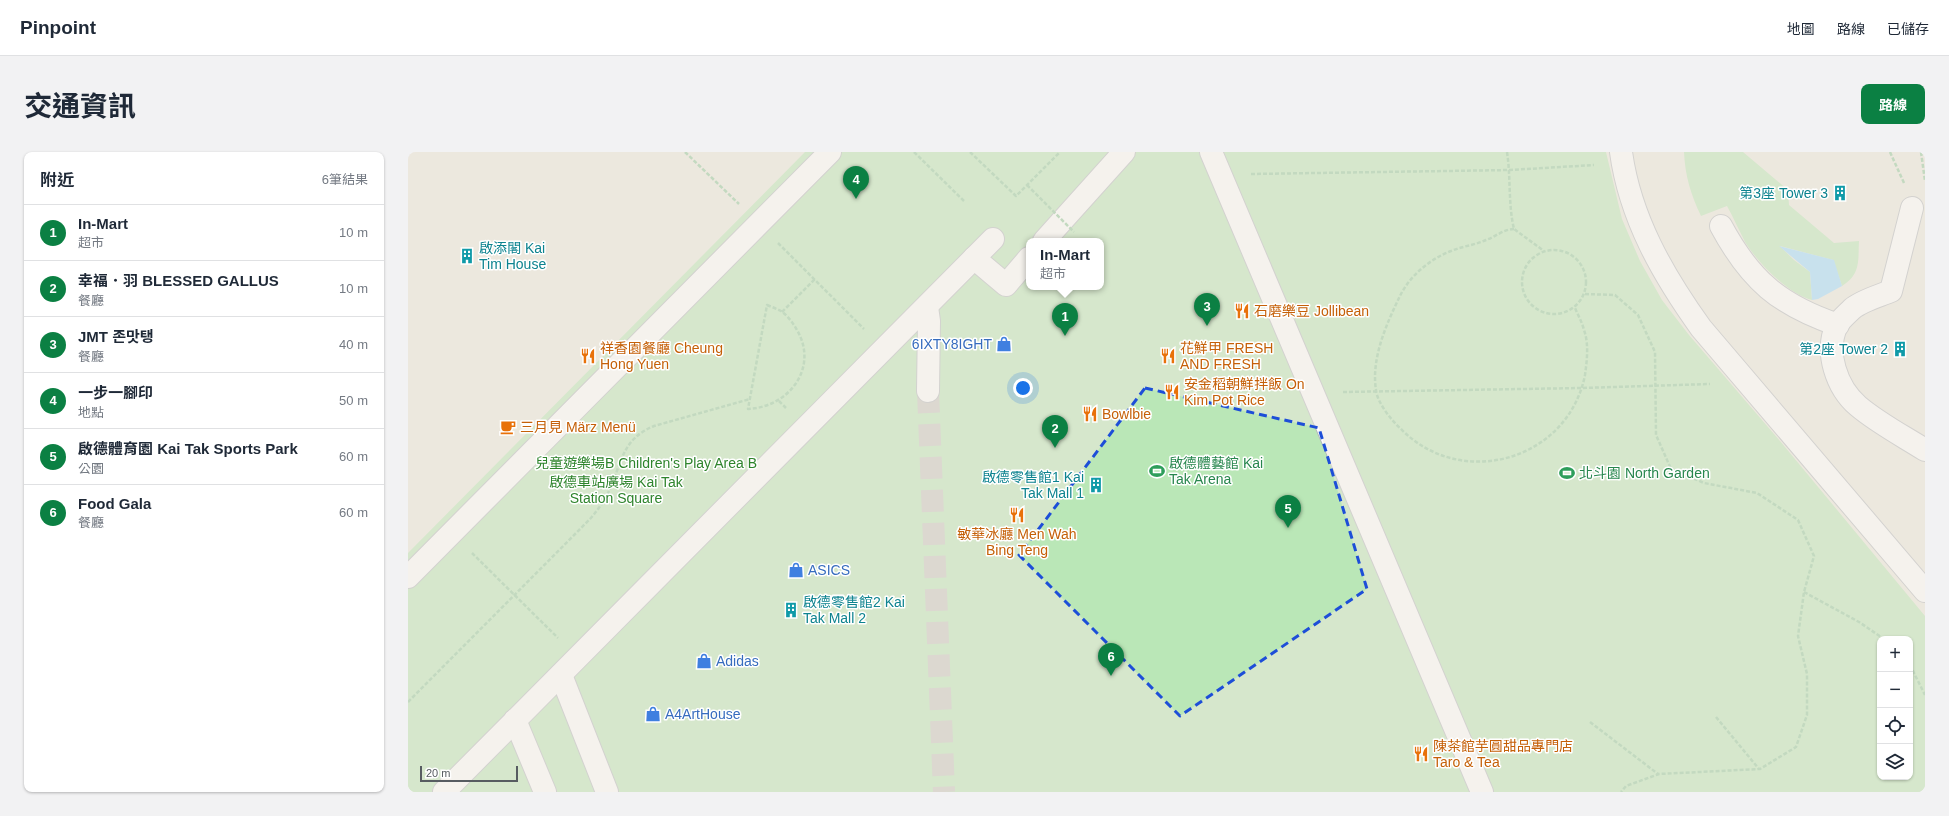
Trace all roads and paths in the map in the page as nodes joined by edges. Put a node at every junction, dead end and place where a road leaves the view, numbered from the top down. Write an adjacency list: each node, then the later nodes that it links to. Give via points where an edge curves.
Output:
1 (685, 152): 19 (path)
2 (830, 152): 19 (street)
3 (914, 152): 17 (path)
4 (970, 152): 15 (path, via 1016,196)
5 (1060, 152): 15 (path)
6 (1124, 152): 23 (street)
7 (1211, 152): 13 (street)
8 (1507, 152): 12 (path)
9 (1890, 152): 16 (path, via 1904,184)
10 (1921, 152): 14 (path)
11 (1622, 157): 12 (path); 35 (street, via 1637,215 1654,255 1688,311)
12 (1510, 170): 13 (path); 21 (path, via 1510,214)
13 (1221, 174): 39 (street)
14 (1925, 181)
15 (1027, 185): 22 (path, bridge)
16 (1911, 185)
17 (965, 202)
18 (1912, 208): 33 (street, via 1891,291 1853,308)
19 (759, 224): 28 (path); 43 (street)
20 (1721, 226): 33 (street, via 1749,271 1769,290 1790,305)
21 (1514, 229): 25 (path); 40 (path, via 1508,229 1486,241 1451,251 1423,267 1402,290 1379,350)
22 (1074, 232)
23 (1047, 238)
24 (993, 239): 26 (street)
25 (1545, 251): 29 (path, via 1567,252 1576,259 1583,267 1587,278); 31 (path, via 1529,262 1524,270 1522,290 1527,300 1534,308 1554,315)
26 (974, 258): 27 (street, via 1006,285); 30 (street)
27 (1026, 262)
28 (815, 279): 32 (path); 34 (path)
29 (1585, 294): 31 (path); 36 (path, via 1615,295 1638,315 1656,352)
30 (927, 307): 34 (street); 38 (street)
31 (1574, 308): 37 (path, via 1585,330 1588,359)
32 (782, 312): 41 (path, via 767,305); 41 (path, via 800,335 804,350 804,365 799,379 790,392 769,406 748,409)
33 (1838, 325): 42 (street, via 1833,344 1833,359 1836,373 1849,397 1859,407)
34 (884, 350): 49 (street)
35 (1746, 382): 36 (path); 45 (street)
36 (1656, 386): 37 (path); 46 (path, via 1656,435 1671,469 1704,484 1757,493 1798,520 1814,556)
37 (1582, 388): 40 (path); 40 (path, via 1569,415 1549,437 1524,453 1488,462 1465,462 1437,454 1411,440 1390,418)
38 (928, 390)
39 (1313, 392): 40 (path); 62 (street)
40 (1376, 392)
41 (750, 399): 47 (path, via 654,426 634,437 622,455 600,507)
42 (1925, 450)
43 (451, 533): 44 (street); 47 (path)
44 (408, 577)
45 (1925, 591)
46 (1804, 592): 48 (path); 57 (path, via 1798,636 1807,674 1807,715 1796,747)
47 (514, 595): 49 (path); 53 (path)
48 (1880, 636)
49 (578, 658): 51 (street)
50 (1913, 671): 52 (path)
51 (561, 675): 55 (street); 61 (street)
52 (1925, 695)
53 (408, 702)
54 (1716, 717): 57 (path)
55 (515, 720): 59 (street); 60 (street)
56 (1590, 722): 58 (path)
57 (1760, 769): 58 (path)
58 (1658, 774): 63 (path, via 1626,786)
59 (444, 792)
60 (545, 792)
61 (607, 792)
62 (1482, 792)
63 (1621, 792)

